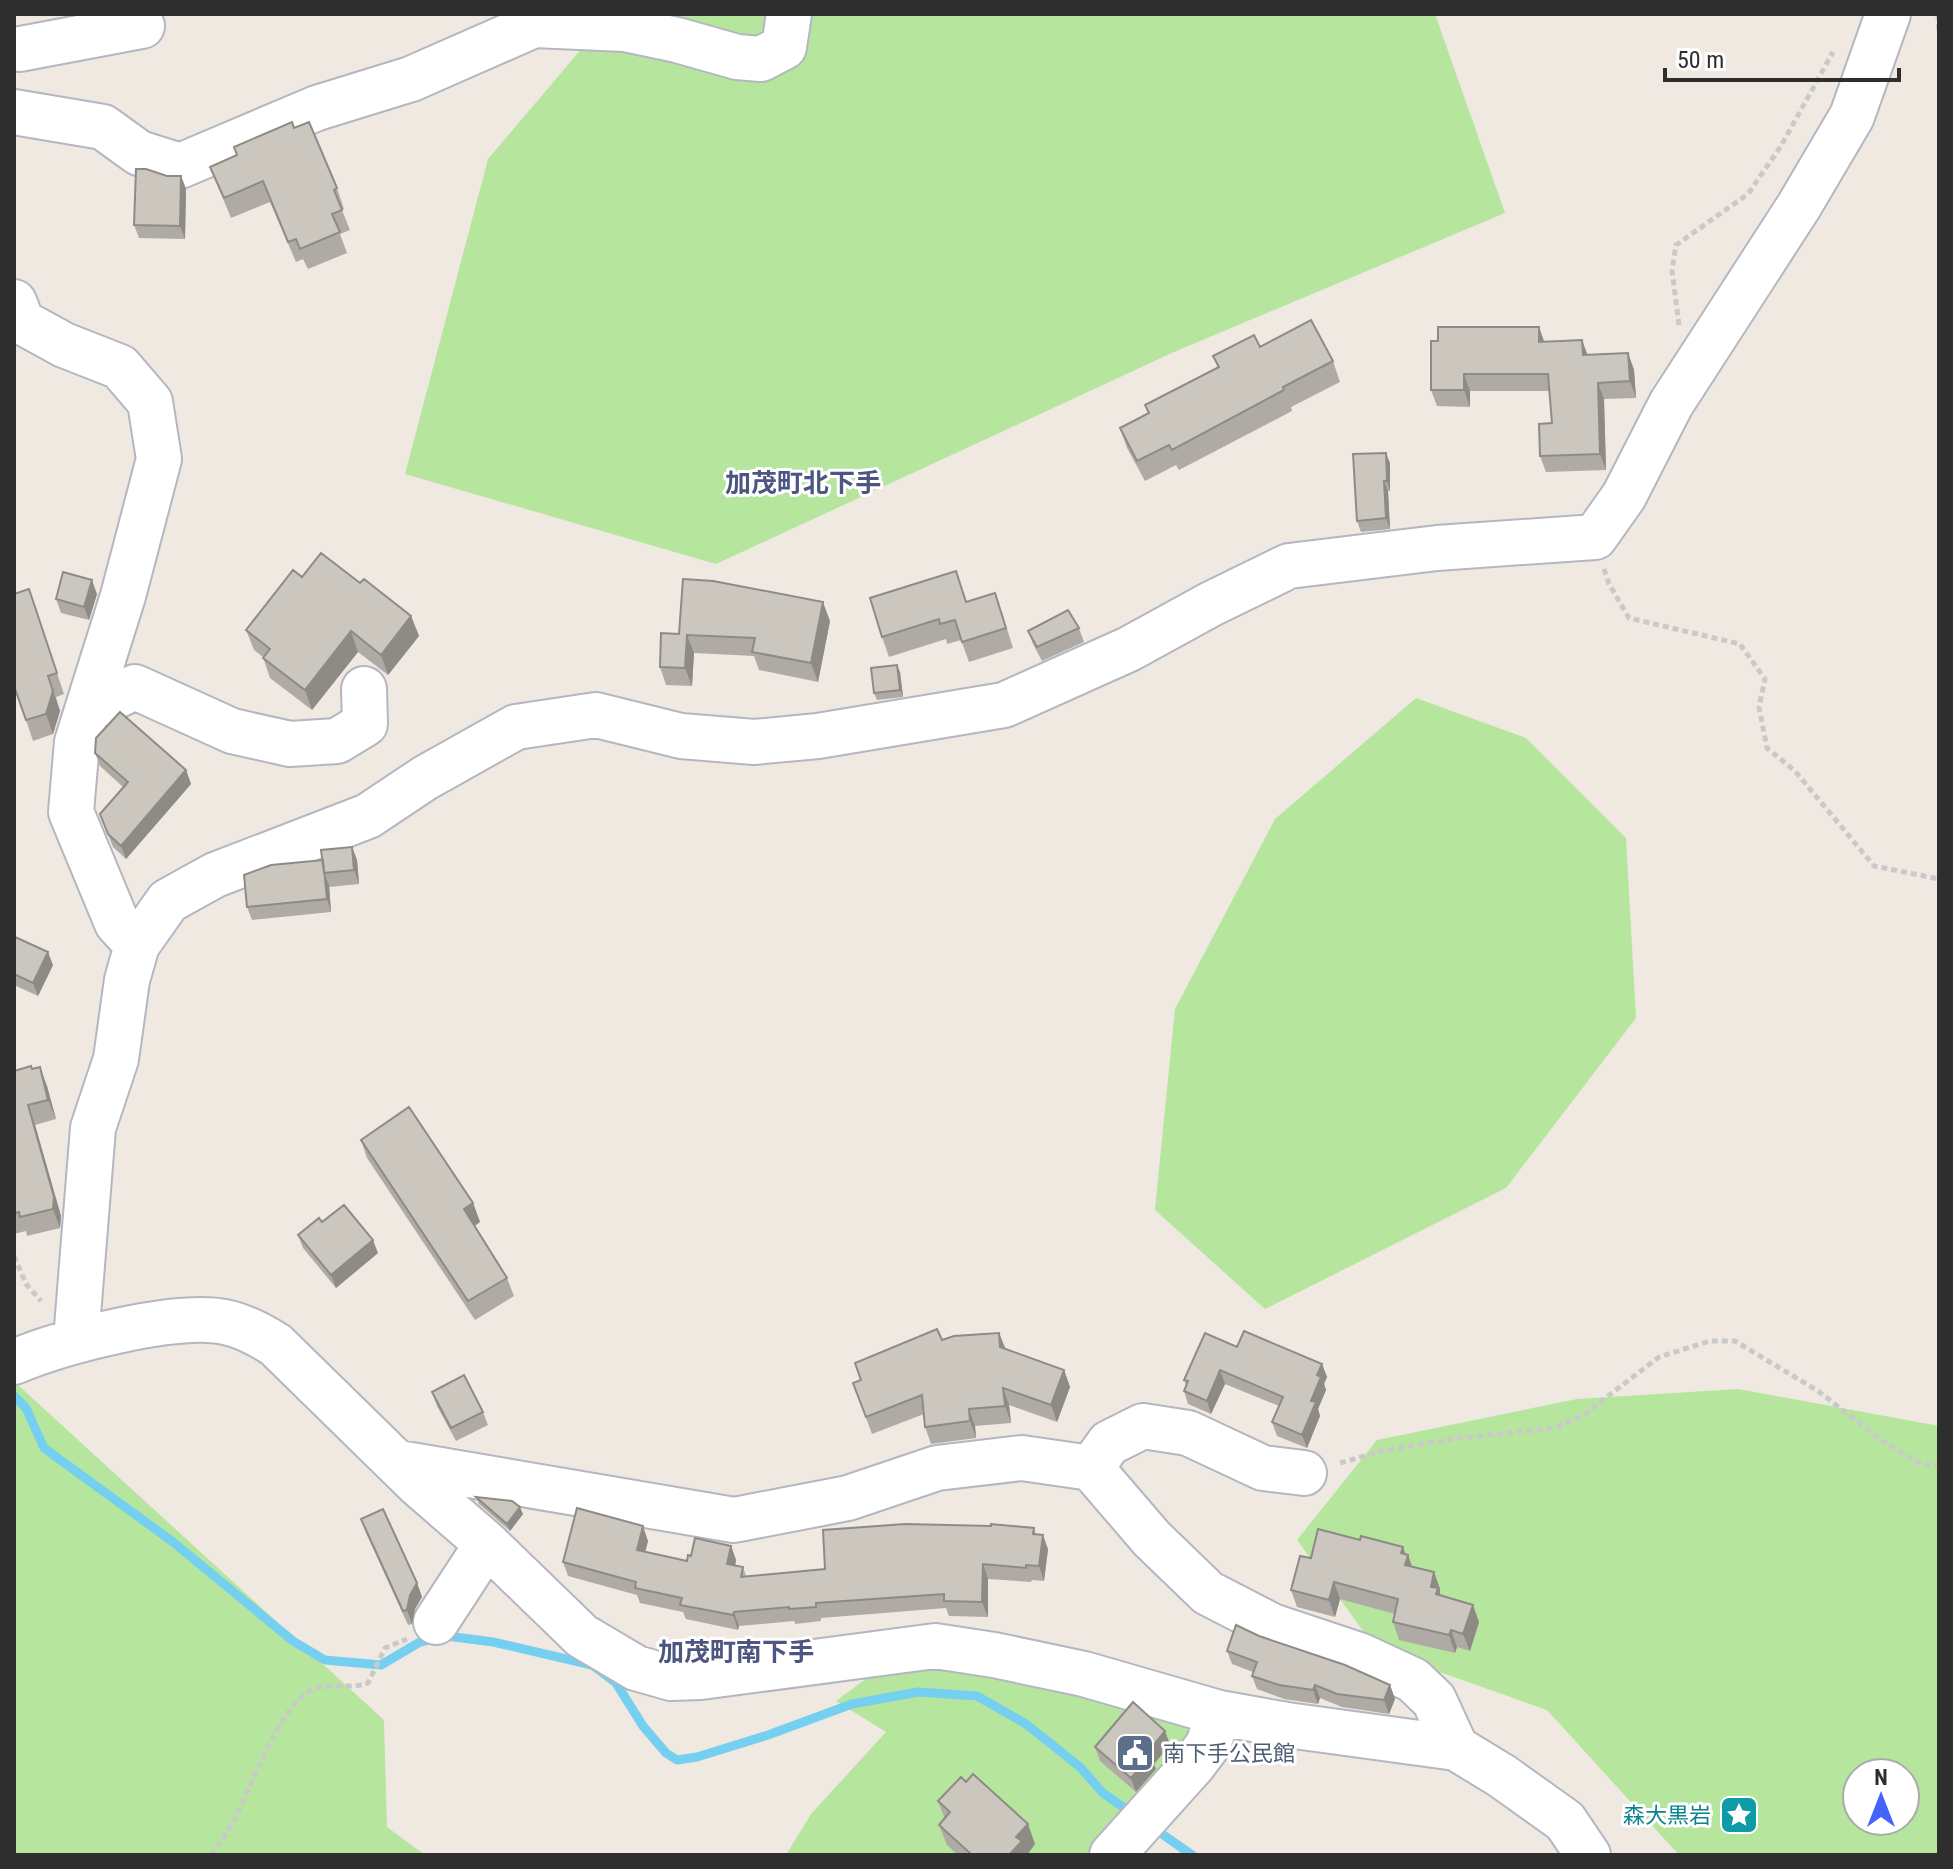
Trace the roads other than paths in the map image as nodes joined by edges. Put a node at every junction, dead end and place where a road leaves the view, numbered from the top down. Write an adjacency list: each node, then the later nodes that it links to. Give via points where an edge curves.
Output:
1 (80, 14): 5 (street, via 59,34)
2 (789, 14): 6 (street, via 784,47 761,59 625,29 534,25 411,79 317,108 180,166 139,153 103,127)
3 (1888, 14): 10 (street, via 1852,116 1671,404 1624,496 1595,537 1289,566 1129,649 1004,705 754,742 681,736 596,715 516,727 368,816 215,875 168,901)
4 (142, 26): 5 (street)
5 (17, 50): 6 (street)
6 (14, 113)
7 (14, 302): 9 (street, via 22,322 120,367 150,402 159,459)
8 (364, 689): 9 (street, via 365,724 337,741 290,744 232,731 135,687)
9 (87, 710): 10 (street, via 77,742 71,812 117,923)
10 (137, 945): 11 (street, via 116,1059 93,1128)
11 (76, 1340): 12 (street); 13 (street, via 196,1320 252,1330 276,1345)
12 (15, 1362)
13 (399, 1463): 14 (street, via 734,1520 848,1498 937,1468 1022,1458); 16 (street)
14 (1091, 1468): 15 (street, via 1109,1443 1143,1426 1188,1433 1263,1468); 19 (street, via 1208,1593 1272,1626 1359,1655 1413,1680 1434,1700)
15 (1304, 1473)
16 (487, 1544): 17 (street); 18 (street, via 582,1636 636,1668 671,1678 935,1646 1084,1674)
17 (436, 1622)
18 (1219, 1713): 19 (street); 20 (street, via 1208,1745)
19 (1456, 1748): 21 (street, via 1565,1821)
20 (1132, 1833)
21 (1588, 1855)

